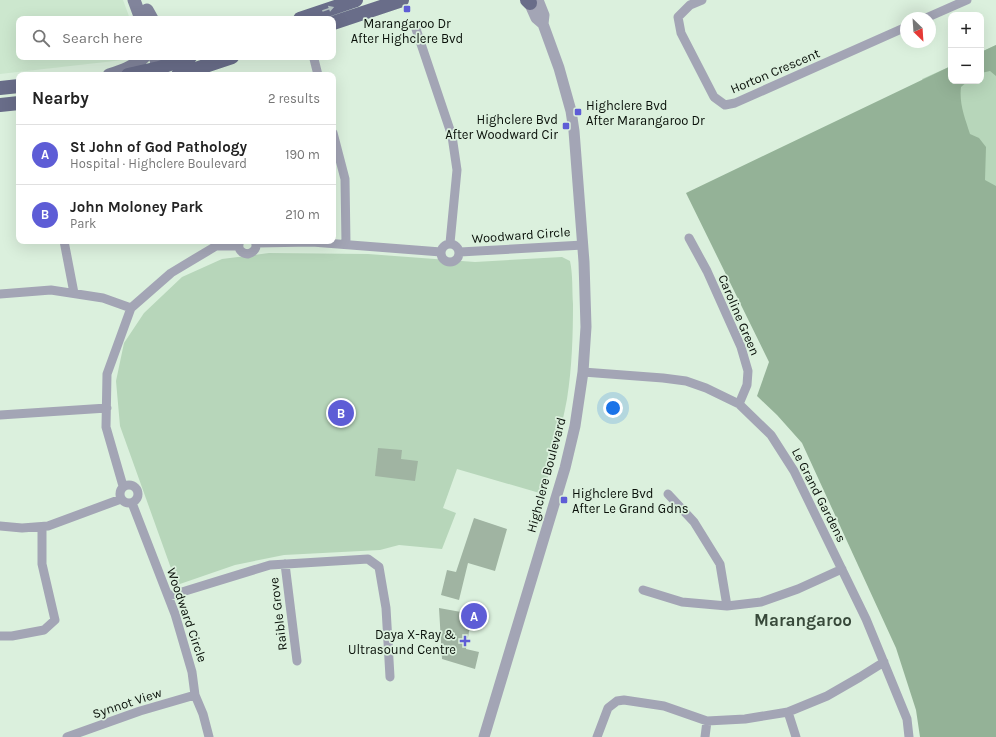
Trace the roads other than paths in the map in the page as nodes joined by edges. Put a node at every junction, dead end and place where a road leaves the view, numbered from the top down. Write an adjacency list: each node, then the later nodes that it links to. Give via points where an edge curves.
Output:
1 (134, 0): 7 (main road)
2 (356, 0): 9 (main road, one-way to 2)
3 (402, 0): 10 (main road)
4 (702, 0): 12 (street, Horton Crescent, via 690,5 678,16 681,32 714,97 725,105 735,103)
5 (967, 0): 8 (street)
6 (531, 1): 35 (street, Highclere Boulevard, via 536,18 543,24 571,111)
7 (147, 13)
8 (936, 14)
9 (309, 16)
10 (336, 22)
11 (415, 26): 30 (street, via 452,136 457,170)
12 (900, 30)
13 (140, 60): 18 (main road)
14 (181, 60): 17 (main road)
15 (223, 60): 20 (main road)
16 (314, 60): 21 (street)
17 (162, 66): 19 (main road)
18 (118, 72)
19 (139, 72)
20 (187, 72)
21 (317, 72)
22 (16, 86): 23 (main road)
23 (0, 88)
24 (16, 103): 25 (main road)
25 (0, 105)
26 (336, 144): 29 (street, via 345,179)
27 (689, 238): 42 (street, Caroline Green, via 707,270 741,347 748,371 747,385)
28 (336, 243): 29 (street, Woodward Circle)
29 (346, 243): 36 (street, Woodward Circle)
30 (450, 243): 36 (street, via 444,246); 37 (street, Woodward Circle, via 457,246)
31 (65, 244): 38 (street)
32 (231, 244): 40 (street, Woodward Circle, via 216,246 171,273)
33 (239, 244): 34 (street, Woodward Circle, via 241,252 248,254 254,251)
34 (256, 244)
35 (583, 245): 37 (street, Woodward Circle); 41 (street, Highclere Boulevard, via 586,327)
36 (441, 252): 37 (street, Woodward Circle, via 443,258 449,262 457,260)
37 (460, 252)
38 (74, 293): 39 (street, via 51,290); 40 (street, via 103,298)
39 (0, 294)
40 (131, 308): 43 (street, Woodward Circle, via 107,374)
41 (583, 372): 42 (street, Le Grand Gardens, via 686,381); 66 (street, Highclere Boulevard, via 575,426 565,468)
42 (739, 404): 52 (street, Le Grand Gardens, via 771,435 794,471)
43 (107, 408): 44 (street); 45 (street, Woodward Circle, via 106,427)
44 (0, 415)
45 (123, 486): 47 (street); 48 (street, via 133,485 138,490 138,496)
46 (668, 494): 55 (street, via 694,522 720,564)
47 (121, 498): 48 (street, via 125,503); 50 (street)
48 (132, 503): 54 (street, Woodward Circle)
49 (0, 526): 50 (street)
50 (42, 527): 56 (street, via 42,564 55,620 44,630)
51 (285, 564): 54 (street, via 270,565); 57 (street, Raible Grove); 59 (street, via 368,560 379,567 386,608)
52 (842, 570): 55 (street, via 761,602); 58 (street, Le Grand Gardens)
53 (644, 590): 55 (street, via 682,602)
54 (169, 596): 60 (street, Woodward Circle, via 192,672)
55 (727, 606)
56 (0, 636)
57 (297, 662)
58 (884, 662): 61 (street, via 827,696); 70 (street, Le Grand Gardens, via 907,720)
59 (390, 677)
60 (195, 695): 63 (street, Synnot View, via 140,711); 65 (street, Woodward Circle)
61 (788, 712): 62 (street, via 745,719); 69 (street)
62 (707, 721): 67 (street, via 664,706 617,701 608,708); 68 (street)
63 (88, 734): 64 (street, Synnot View)
64 (67, 737)
65 (209, 737)
66 (484, 737)
67 (597, 737)
68 (705, 737)
69 (796, 737)
70 (909, 737)

